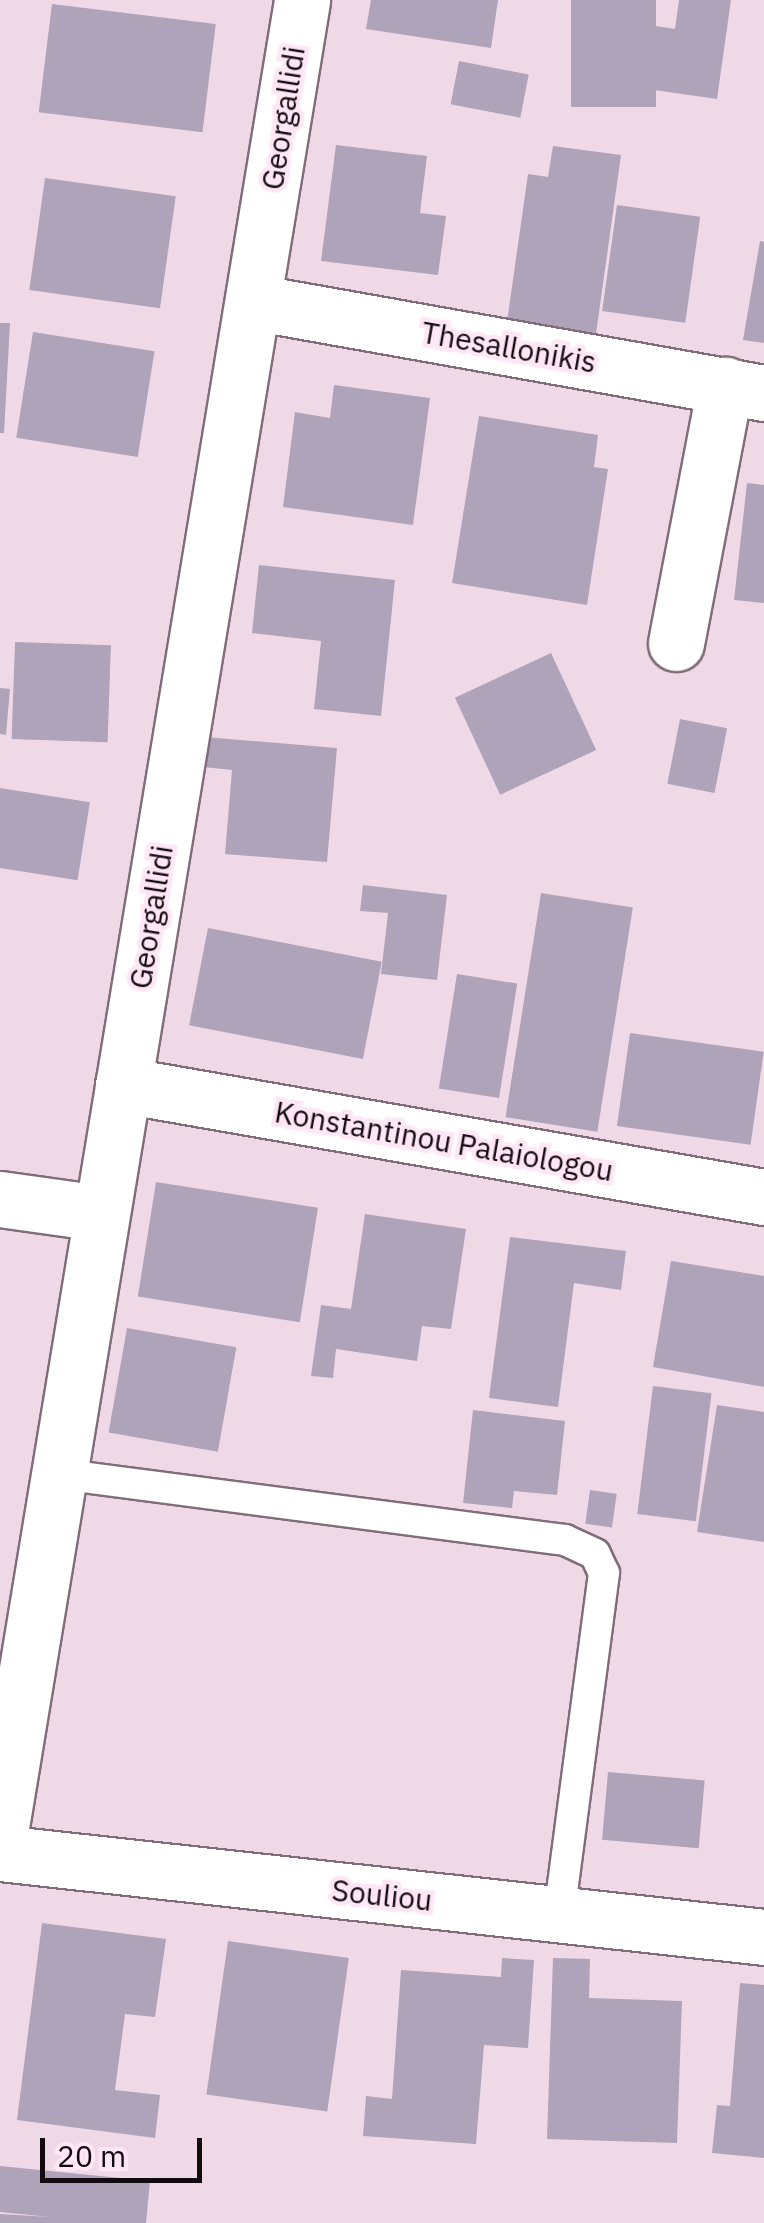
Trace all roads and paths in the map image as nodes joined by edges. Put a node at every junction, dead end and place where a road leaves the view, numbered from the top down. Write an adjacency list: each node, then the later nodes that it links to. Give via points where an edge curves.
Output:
1 (302, 0): 2 (street, Georgallidi)
2 (253, 302): 3 (street, Thesallonikis); 5 (street, Georgallidi)
3 (744, 389): 4 (street)
4 (676, 643)
5 (124, 1085): 6 (street, Konstantinou Palaiologou); 8 (street, Georgallidi)
6 (764, 1196)
7 (0, 1200): 8 (street)
8 (100, 1214): 9 (street, Georgallidi)
9 (59, 1474): 10 (street, Georgallidi); 12 (lane, via 565,1540 595,1554 604,1573)
10 (0, 1834)
11 (0, 1853): 12 (street, Souliou)
12 (559, 1915): 13 (street, Souliou)
13 (764, 1936)

